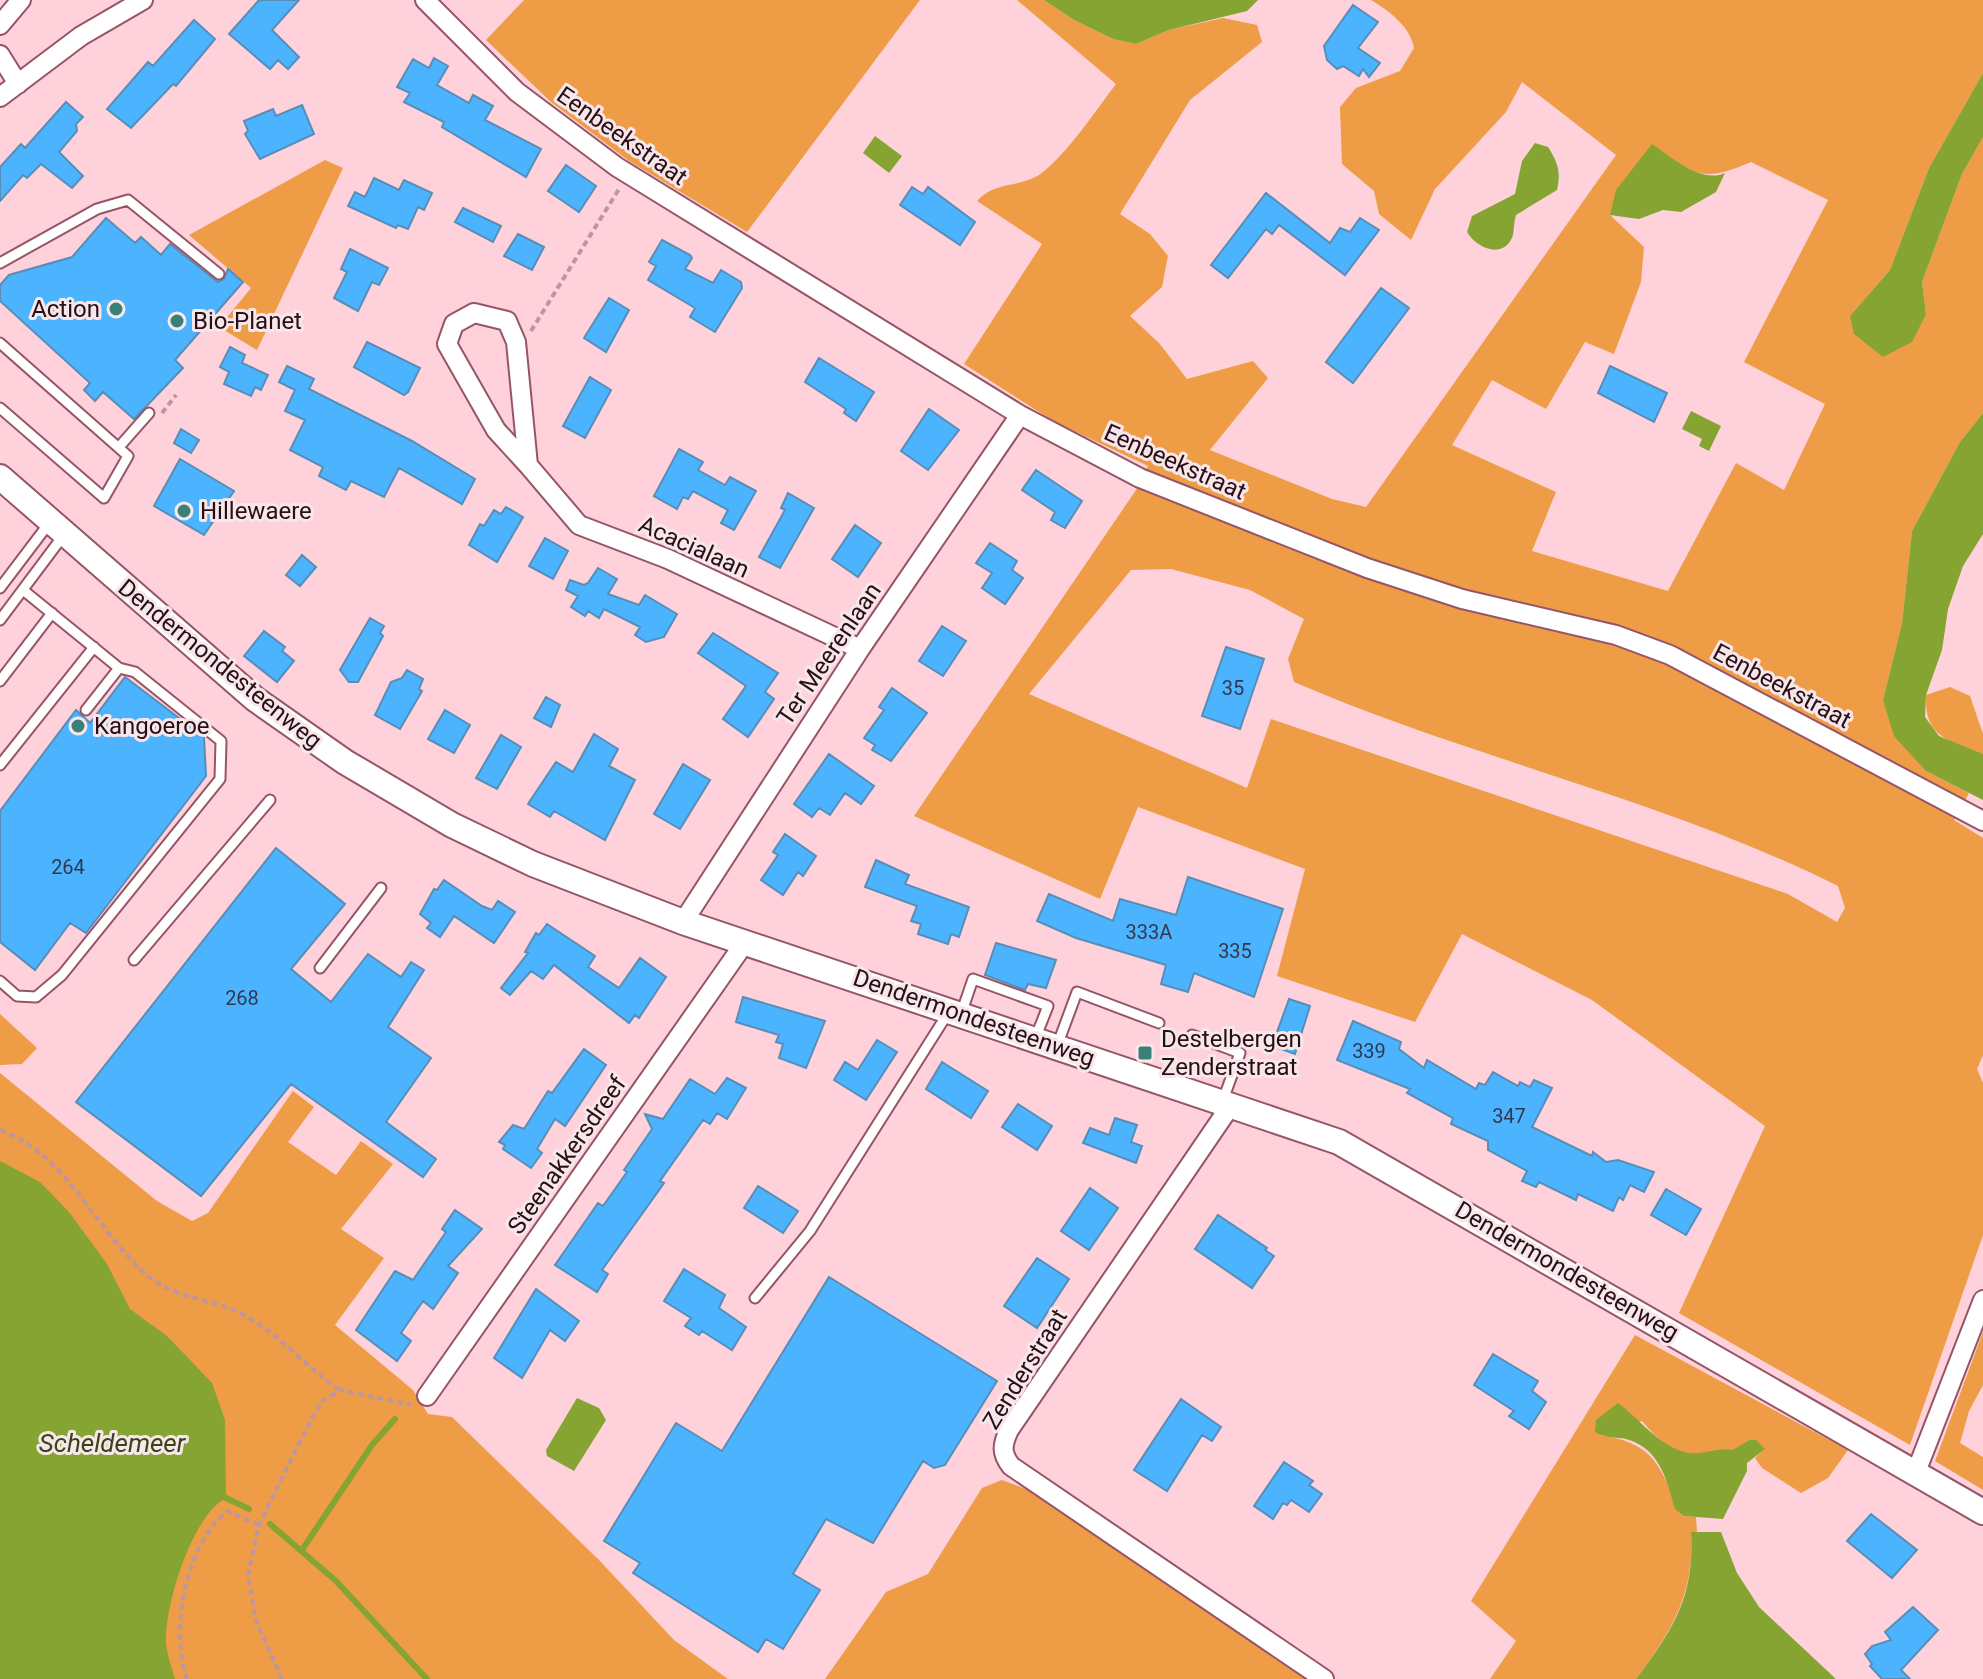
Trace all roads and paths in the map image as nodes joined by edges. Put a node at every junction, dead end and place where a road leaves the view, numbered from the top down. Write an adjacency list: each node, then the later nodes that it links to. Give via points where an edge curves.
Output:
1 (21, 0): 4 (street)
2 (425, 0): 8 (street, Eenbeekstraat, via 517,92)
3 (138, 1): 6 (street)
4 (0, 25)
5 (0, 55): 6 (street)
6 (18, 84): 7 (street)
7 (0, 97)
8 (629, 174): 11 (path, via 537,325); 15 (street, Eenbeekstraat)
9 (0, 263): 10 (lane, via 97,209 128,200)
10 (219, 274)
11 (516, 342): 17 (street); 17 (street, Acacialaan, via 507,321 474,313 454,324 447,344 496,430)
12 (0, 343): 16 (lane)
13 (0, 408): 16 (lane, via 104,498 128,456)
14 (149, 413): 16 (lane)
15 (1020, 415): 26 (street, Ter Meerenlaan); 32 (street, Eenbeekstraat, via 1140,478 1367,568 1462,599 1616,635 1670,655)
16 (119, 447)
17 (528, 465): 26 (street, Acacialaan, via 579,525 668,559)
18 (0, 477): 19 (main road, Dendermondesteenweg)
19 (57, 528): 20 (lane); 22 (lane); 34 (main road, Dendermondesteenweg, via 255,699 345,762 482,840)
20 (3, 576): 21 (lane)
21 (0, 588)
22 (23, 590): 23 (lane); 24 (lane)
23 (52, 613): 25 (lane); 28 (lane)
24 (0, 620)
25 (94, 647): 27 (lane); 30 (lane)
26 (860, 649): 34 (street, Ter Meerenlaan)
27 (119, 668): 29 (lane); 38 (lane, via 135,672 221,741 220,779 62,975 36,997 17,996)
28 (0, 681)
29 (86, 710)
30 (2, 761)
31 (270, 800): 36 (lane)
32 (1983, 821)
33 (381, 888): 37 (lane)
34 (683, 922): 35 (main road, Dendermondesteenweg)
35 (746, 941): 39 (main road, Dendermondesteenweg); 48 (street, Steenakkersdreef)
36 (134, 960)
37 (320, 968)
38 (0, 981)
39 (955, 1012): 42 (main road, Dendermondesteenweg); 42 (lane, via 973,979 1048,1006); 45 (lane, via 810,1231)
40 (1159, 1023): 42 (lane, via 1077,992)
41 (1192, 1035): 43 (lane, via 1240,1053)
42 (1046, 1043): 43 (main road, Dendermondesteenweg)
43 (1226, 1103): 49 (main road, Dendermondesteenweg, via 1339,1142); 54 (street, Zenderstraat, via 1009,1430 1004,1457)
44 (0, 1130): 47 (path, via 52,1162 148,1275 171,1291 238,1312)
45 (755, 1298)
46 (1983, 1300): 49 (street)
47 (340, 1390): 48 (path, via 411,1405); 51 (path, via 321,1402)
48 (427, 1396)
49 (1916, 1472): 50 (main road, Dendermondesteenweg)
50 (1983, 1512)
51 (259, 1525): 52 (path, via 227,1511 214,1521 185,1580 180,1658); 53 (path, via 248,1575 256,1621)
52 (187, 1679)
53 (282, 1679)
54 (1324, 1679)

